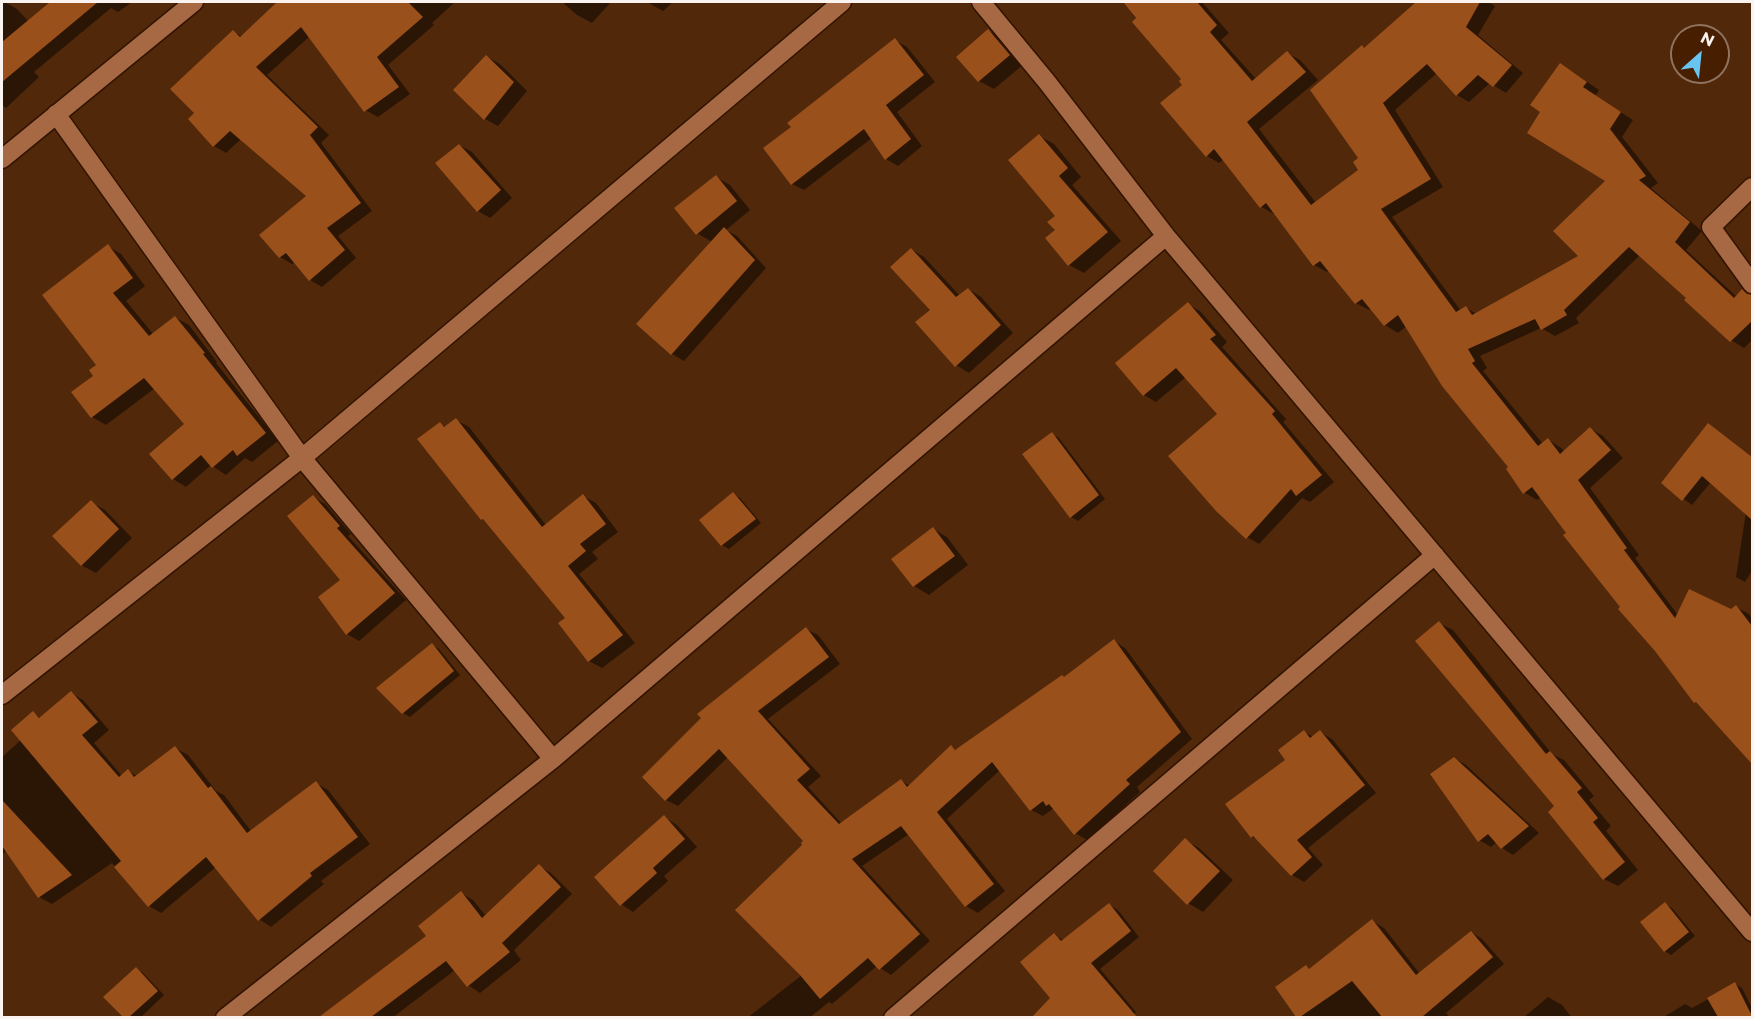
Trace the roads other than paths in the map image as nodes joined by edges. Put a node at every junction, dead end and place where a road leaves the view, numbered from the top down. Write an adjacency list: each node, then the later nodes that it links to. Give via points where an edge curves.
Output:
1 (194, 2): 4 (street)
2 (842, 2): 9 (street)
3 (981, 2): 7 (street)
4 (56, 114): 5 (street); 9 (street)
5 (2, 159)
6 (1752, 186): 8 (street, via 1711,226)
7 (1166, 236): 10 (street); 12 (street)
8 (1752, 284)
9 (302, 458): 11 (street); 12 (street)
10 (1435, 555): 13 (street); 15 (street)
11 (2, 695)
12 (553, 759): 14 (street)
13 (1752, 932)
14 (225, 1017)
15 (893, 1017)

